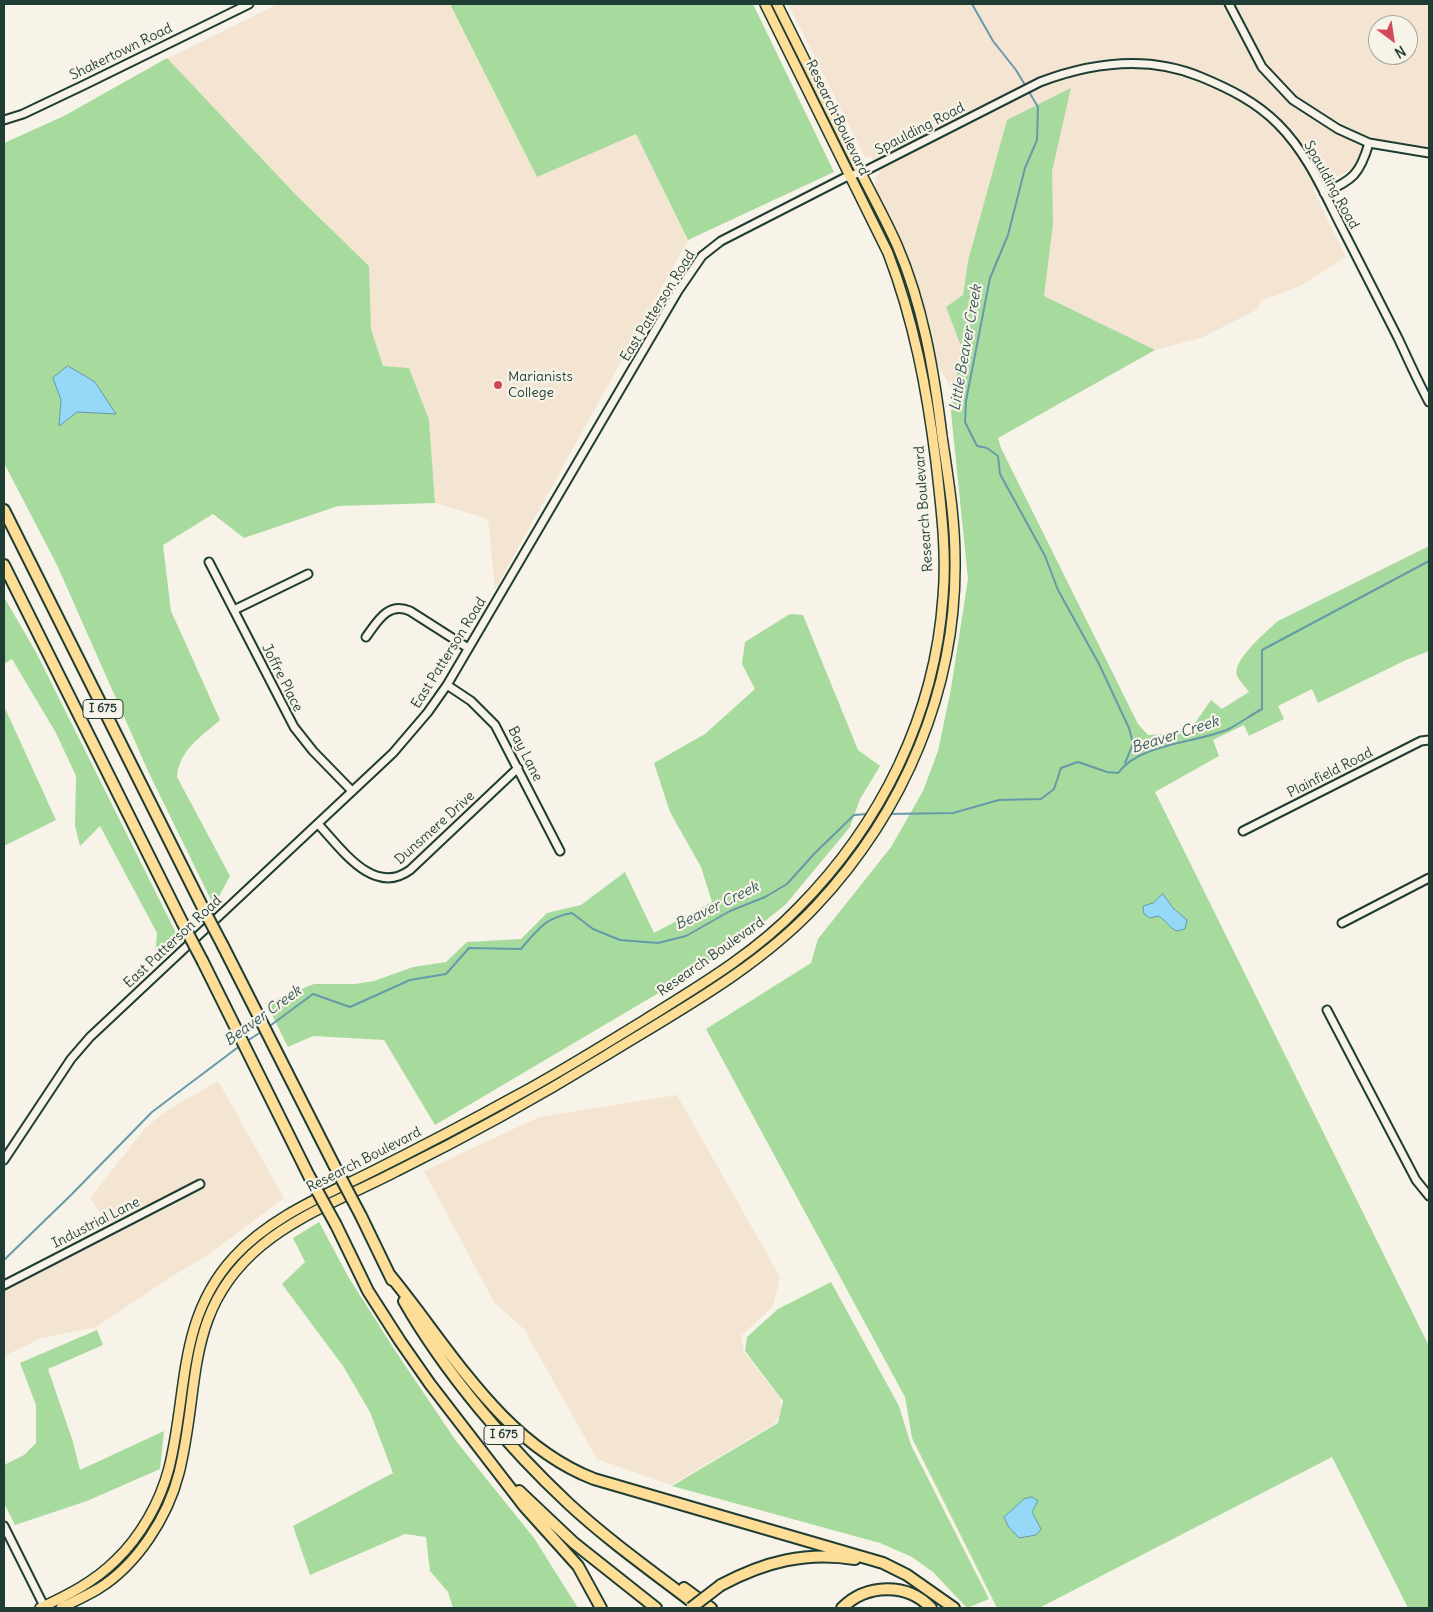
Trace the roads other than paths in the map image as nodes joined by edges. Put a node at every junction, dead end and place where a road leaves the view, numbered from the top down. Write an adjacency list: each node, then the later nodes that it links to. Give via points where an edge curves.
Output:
1 (249, 4): 5 (street, Shakertown Road, via 23,114)
2 (765, 4): 9 (main road, Research Boulevard)
3 (777, 4): 8 (main road, Research Boulevard)
4 (1228, 4): 6 (street, via 1258,61 1277,85 1338,130)
5 (4, 120)
6 (1369, 143): 7 (street); 10 (street, via 1363,164 1350,181)
7 (1429, 153)
8 (860, 173): 9 (street, East Patterson Road); 10 (street, Spaulding Road, via 1040,82 1082,68 1114,63 1148,63 1192,72 1239,93 1270,117 1301,152); 39 (main road, Research Boulevard, via 898,247 921,316 935,373 954,528 952,623 937,696 920,748 900,790 875,832 814,909 741,970 561,1082 423,1158 292,1224 235,1270 208,1314 198,1347 179,1472 170,1501 143,1546 127,1565 101,1588)
9 (851, 176): 18 (street, East Patterson Road, via 721,241 702,256 678,291); 38 (main road, Research Boulevard, via 888,253 912,322 930,416 942,523 944,593 939,640 918,721 888,789 834,870 796,910 752,948 676,1000 516,1096 285,1215 254,1237 231,1259 204,1299 191,1331 169,1467 152,1511 119,1558 78,1590)
10 (1324, 193): 11 (street, Spaulding Road)
11 (1429, 402)
12 (4, 510): 32 (highway, I 675, bridge)
13 (209, 562): 16 (street, Joffre Place)
14 (4, 565): 34 (highway, I 675, bridge, via 368,1291 400,1341)
15 (308, 574): 16 (street)
16 (234, 610): 22 (street, Joffre Place, via 294,727)
17 (366, 637): 18 (street, via 384,613 401,608)
18 (468, 648): 19 (street, East Patterson Road)
19 (447, 685): 21 (street, Bay Lane, via 490,719); 22 (street, East Patterson Road, via 410,734)
20 (1429, 740): 24 (street, Plainfield Road, via 1421,741)
21 (518, 768): 23 (street, Dunsmere Drive, via 410,870 398,877 384,879 369,874); 25 (street, Bay Lane)
22 (352, 791): 23 (street, East Patterson Road)
23 (318, 824): 29 (street, East Patterson Road, via 90,1037 71,1059)
24 (1243, 830)
25 (560, 850)
26 (1429, 878): 27 (street)
27 (1342, 923)
28 (1327, 1010): 31 (street, via 1416,1180)
29 (4, 1160)
30 (200, 1184): 33 (street, Industrial Lane)
31 (1429, 1196)
32 (389, 1274): 36 (highway, I 675, via 407,1306 472,1399 569,1504); 37 (highway, via 501,1415 531,1443 564,1465 594,1479 875,1560 903,1572)
33 (4, 1285)
34 (481, 1449): 40 (highway, via 524,1506 578,1566); 41 (highway, I 675, via 574,1543)
35 (4, 1526): 38 (street)
36 (618, 1546): 43 (highway, I 675); 44 (highway)
37 (922, 1586): 42 (highway, bridge, via 876,1564 821,1556 770,1563 721,1585); 47 (highway)
38 (43, 1608)
39 (61, 1608)
40 (601, 1608)
41 (656, 1608)
42 (691, 1608)
43 (700, 1608)
44 (711, 1608)
45 (842, 1608): 46 (highway, via 862,1594 887,1589 914,1595)
46 (931, 1608)
47 (954, 1608)

